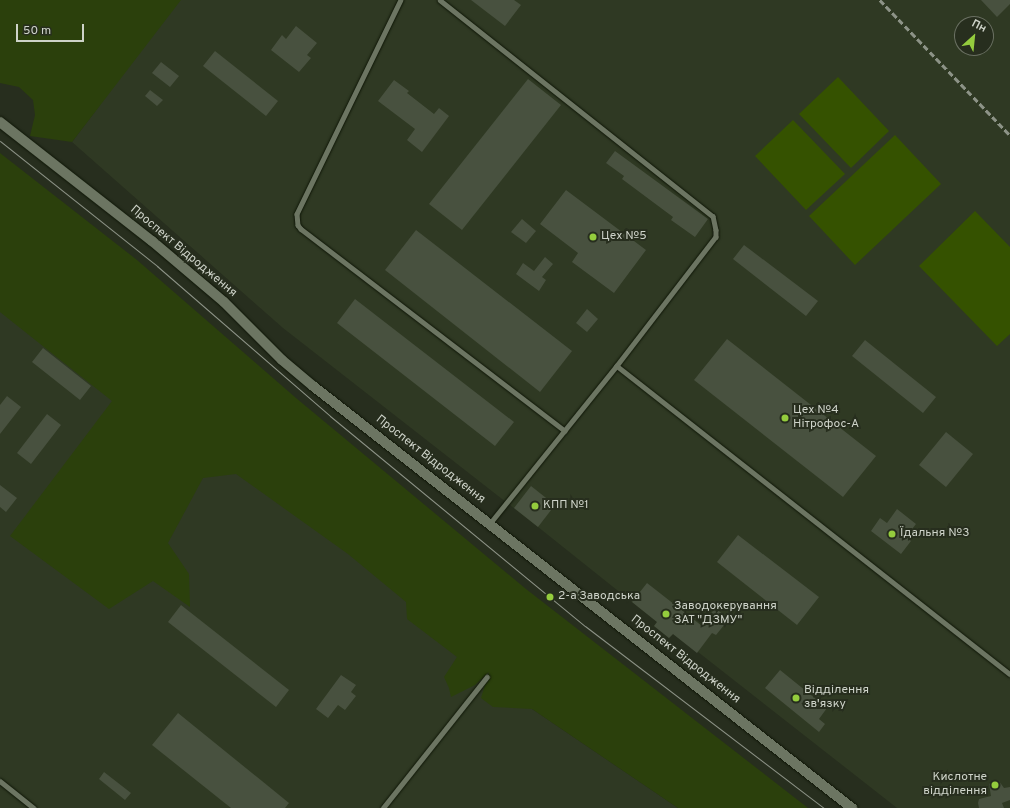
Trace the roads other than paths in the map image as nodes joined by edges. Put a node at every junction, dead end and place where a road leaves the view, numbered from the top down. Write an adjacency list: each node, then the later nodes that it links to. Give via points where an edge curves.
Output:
1 (401, 0): 5 (lane, via 297,214 298,225)
2 (440, 0): 4 (lane, via 713,216 716,236)
3 (0, 122): 6 (street, Проспект Відродження, via 152,241 224,302 282,360 313,386)
4 (617, 366): 5 (lane); 7 (lane)
5 (565, 431): 6 (lane)
6 (490, 524): 12 (street, Проспект Відродження)
7 (1010, 674)
8 (487, 677): 11 (lane)
9 (0, 782): 10 (lane)
10 (34, 808)
11 (383, 808)
12 (852, 808)

